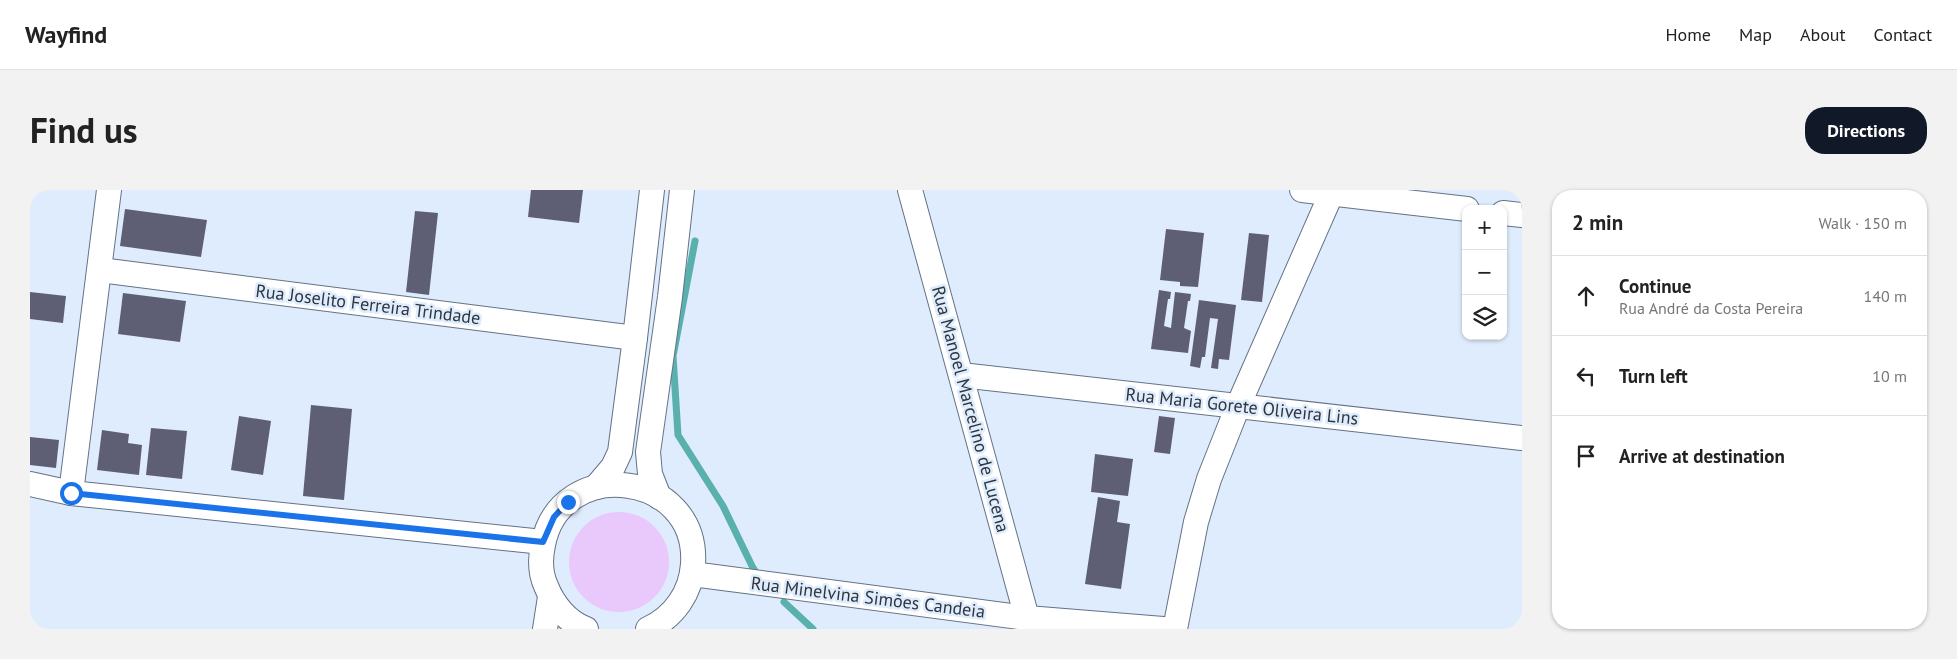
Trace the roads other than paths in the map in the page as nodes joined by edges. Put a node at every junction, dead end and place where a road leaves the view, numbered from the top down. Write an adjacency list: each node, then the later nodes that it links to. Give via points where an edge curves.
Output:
1 (109, 190): 10 (street)
2 (652, 190): 11 (street)
3 (682, 190): 18 (street, via 648,452 650,474)
4 (910, 190): 12 (street, Rua Manoel Marcelino de Lucena)
5 (1302, 190): 6 (street)
6 (1333, 191): 7 (street); 13 (street)
7 (1462, 208)
8 (1507, 213): 9 (street)
9 (1522, 215)
10 (100, 270): 11 (street, Rua Joselito Ferreira Trindade); 17 (street)
11 (635, 338): 16 (street, via 620,452)
12 (961, 375): 13 (street, Rua Maria Gorete Oliveira Lins); 22 (street, Rua Manoel Marcelino de Lucena)
13 (1238, 406): 14 (street, Rua Maria Gorete Oliveira Lins); 27 (street, via 1209,478 1196,522)
14 (1522, 438)
15 (30, 484): 17 (street)
16 (596, 487): 18 (street, via 628,484); 19 (street, via 568,502 554,517)
17 (71, 493): 19 (street)
18 (659, 497): 20 (street, via 680,516 689,534 694,554)
19 (543, 542): 21 (street, via 542,578)
20 (692, 574): 22 (street, Rua Minelvina Simões Candeia); 25 (street, via 686,594 674,611)
21 (550, 598): 23 (street); 24 (street, via 563,614)
22 (1029, 623): 26 (street, Rua Minelvina Simões Candeia)
23 (545, 629)
24 (586, 629)
25 (648, 629)
26 (1163, 629)
27 (1175, 629)

